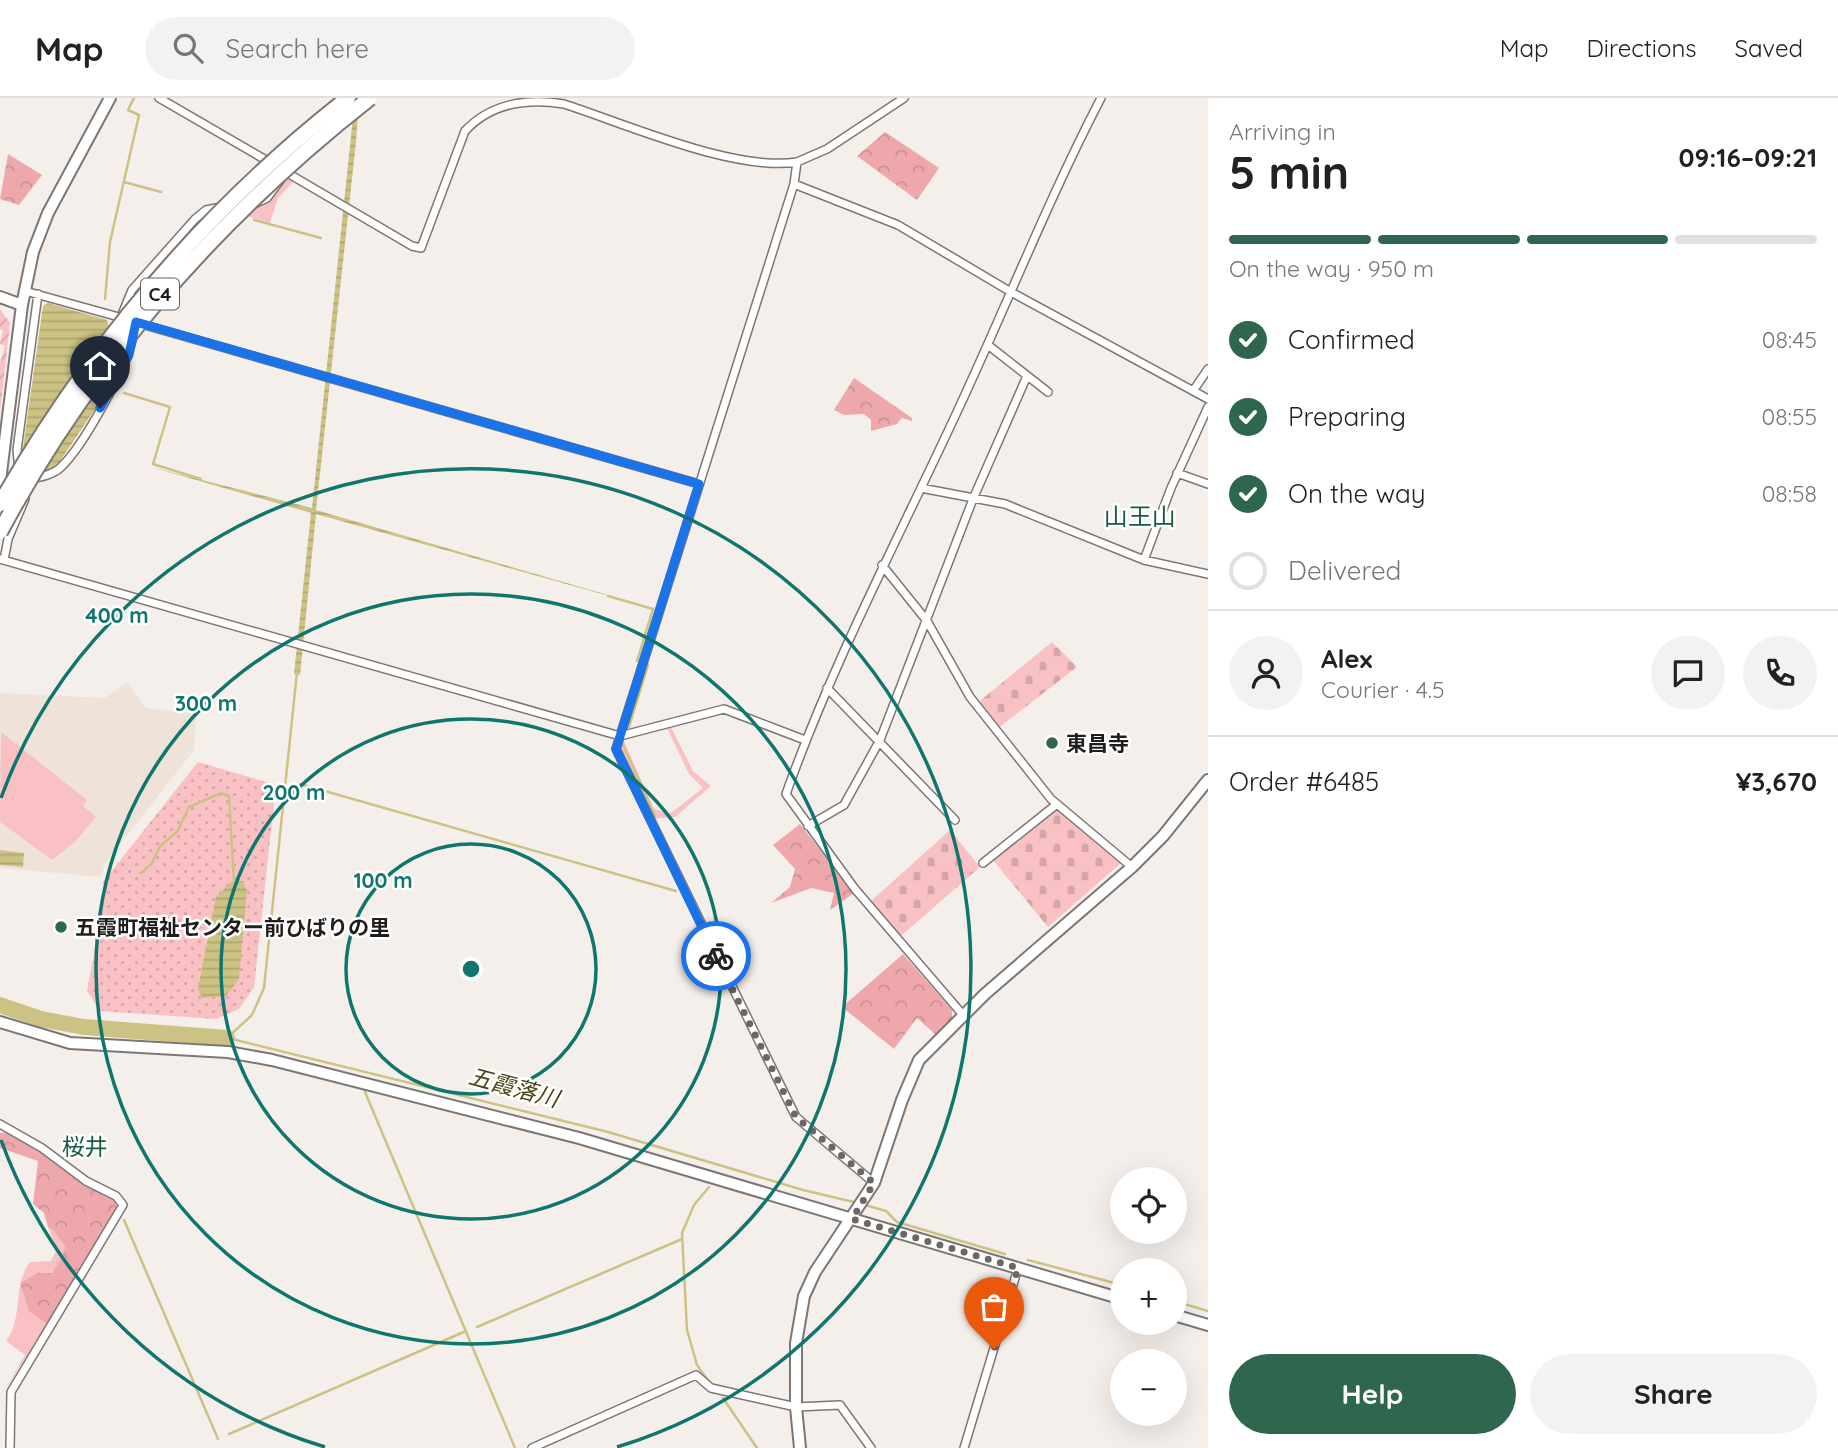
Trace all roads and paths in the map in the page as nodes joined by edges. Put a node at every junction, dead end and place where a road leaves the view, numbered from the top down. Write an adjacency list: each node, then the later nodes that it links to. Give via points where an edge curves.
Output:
1 (110, 98): 10 (street, via 40,232)
2 (159, 98): 8 (street)
3 (348, 98): 31 (highway, C4, bridge, via 251,180 146,289 50,420)
4 (370, 98): 32 (highway, C4, bridge, via 259,191 157,298 61,428)
5 (904, 98): 7 (street, via 827,149)
6 (1101, 98): 11 (street)
7 (797, 162): 8 (street, via 739,160 564,104 523,101 493,110 465,131 421,248); 9 (street)
8 (285, 171): 15 (street, via 273,193 258,204 216,206 195,219 132,290)
9 (794, 184): 11 (street, via 898,225); 27 (street)
10 (25, 291): 12 (street); 14 (street)
11 (1012, 292): 17 (street); 20 (street)
12 (38, 294): 15 (street); 26 (street, via 17,450)
13 (0, 298): 14 (street)
14 (22, 305): 25 (street)
15 (121, 318): 16 (street)
16 (136, 322): 26 (street, via 118,379 65,463 51,474); 27 (street)
17 (988, 345): 19 (street); 29 (street)
18 (1208, 369): 20 (street)
19 (1027, 376): 21 (street); 30 (street)
20 (1193, 391): 22 (street)
21 (1048, 392)
22 (1208, 399)
23 (1208, 407): 24 (street)
24 (1178, 472): 28 (street); 34 (street)
25 (0, 481)
26 (24, 481): 33 (street, via 25,500)
27 (699, 484): 39 (street)
28 (1208, 484)
29 (921, 488): 30 (street); 35 (street)
30 (973, 499): 34 (street, via 1005,504); 37 (street)
31 (0, 504)
32 (0, 532)
33 (2, 560): 39 (street)
34 (1144, 560): 36 (street)
35 (881, 565): 37 (street); 38 (street)
36 (1208, 574)
37 (927, 621): 41 (street); 43 (street, via 970,698)
38 (827, 688): 40 (street); 41 (street)
39 (620, 736): 40 (street, via 724,709); 51 (street, via 616,749 796,1117)
40 (805, 740): 45 (street, via 786,794)
41 (880, 740): 44 (street); 45 (street, via 844,805)
42 (1208, 780): 47 (street)
43 (1057, 804): 46 (street); 47 (street)
44 (955, 820)
45 (808, 826): 48 (street, via 855,889)
46 (984, 863)
47 (1132, 867): 48 (street)
48 (964, 1015): 51 (street, via 919,1060)
49 (0, 1022): 52 (street, via 70,1043 228,1052 272,1060 579,1138)
50 (0, 1124): 58 (street, via 116,1196 123,1205 11,1392)
51 (874, 1183): 52 (street)
52 (854, 1216): 53 (street); 57 (street, via 804,1296 796,1343)
53 (1018, 1268): 54 (street); 62 (street)
54 (1110, 1295)
55 (1187, 1319): 56 (street)
56 (1208, 1325)
57 (796, 1407): 59 (street, via 711,1388 696,1375); 60 (street); 61 (street, via 840,1405)
58 (10, 1448)
59 (532, 1448)
60 (800, 1448)
61 (871, 1448)
62 (964, 1448)

